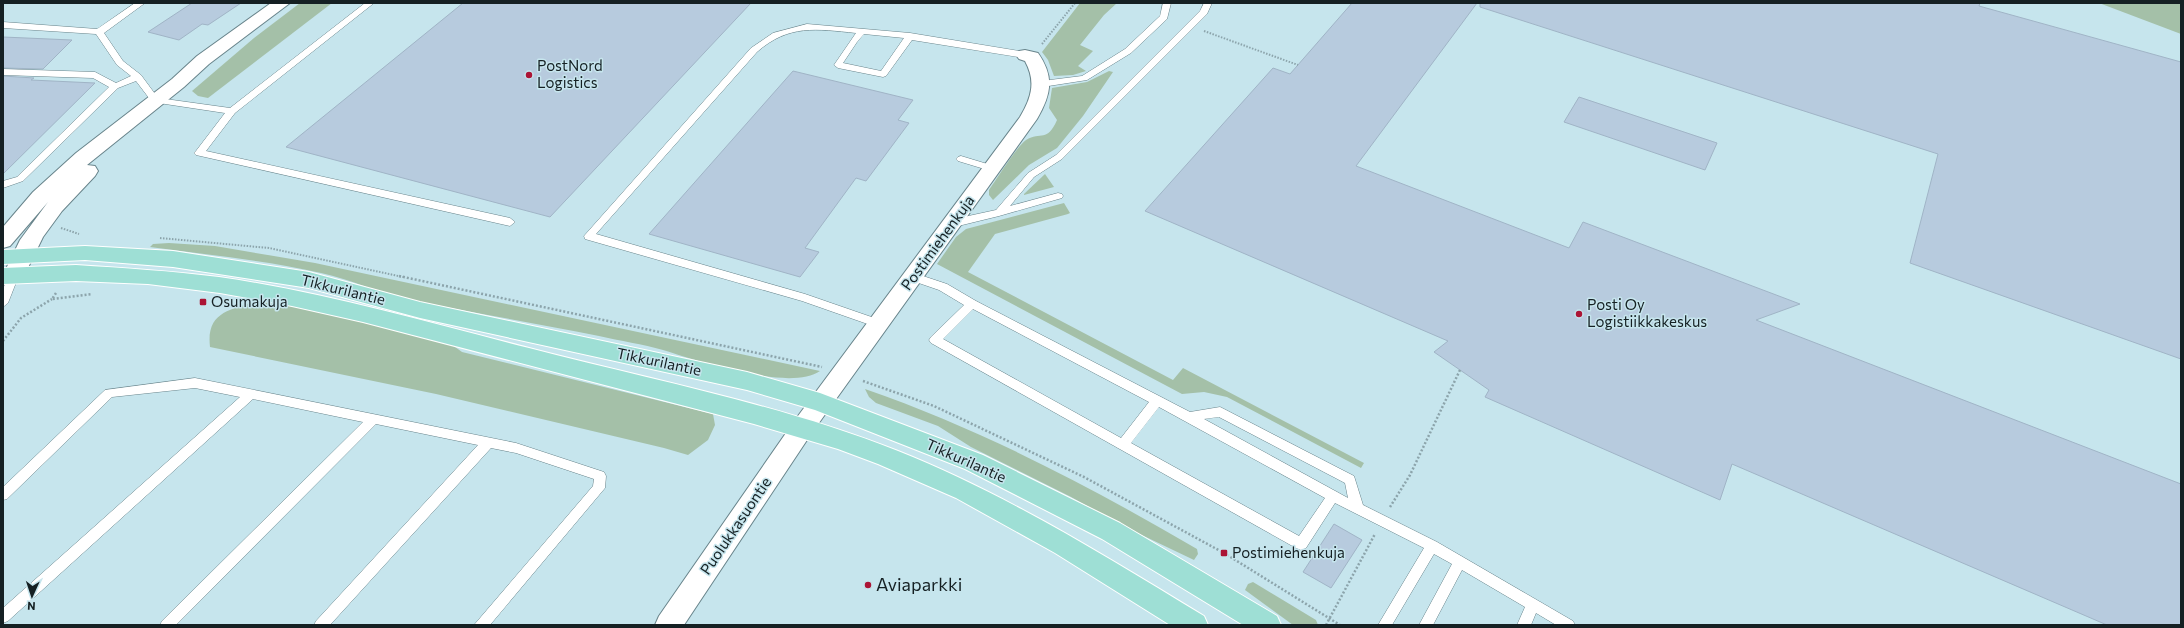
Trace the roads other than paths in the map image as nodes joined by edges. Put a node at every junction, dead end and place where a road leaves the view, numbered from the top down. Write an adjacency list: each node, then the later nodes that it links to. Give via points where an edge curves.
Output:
1 (141, 3): 8 (lane)
2 (282, 3): 15 (street, via 202,61)
3 (370, 3): 16 (lane)
4 (1167, 3): 13 (lane, via 1164,17 1128,51 1084,78)
5 (1208, 3): 21 (lane, via 1204,12 1059,157 1030,175)
6 (3, 25): 8 (lane)
7 (862, 30): 9 (lane); 9 (lane, via 838,65 884,74); 29 (lane, via 803,26 763,41 589,236 806,298)
8 (99, 32): 12 (lane, via 120,63)
9 (910, 36): 10 (lane)
10 (1024, 51): 13 (street, Postimiehenkuja, via 1032,57 1041,72)
11 (3, 72): 14 (lane, via 94,75)
12 (138, 77): 14 (lane); 15 (lane)
13 (1042, 84): 18 (street, Postimiehenkuja, via 1039,100 1028,119)
14 (115, 86): 19 (lane, via 20,179)
15 (165, 95): 16 (lane); 24 (street, via 48,189); 25 (street, via 60,200)
16 (232, 111): 22 (lane, via 198,153)
17 (962, 159): 18 (lane)
18 (991, 168): 23 (street, Postimiehenkuja)
19 (3, 185)
20 (1058, 196): 21 (lane)
21 (998, 213): 23 (lane)
22 (510, 222)
23 (954, 223): 26 (street, Postimiehenkuja)
24 (3, 241)
25 (10, 266): 27 (lane); 32 (main road, Tikkurilantie, via 85,254 173,259 310,280 420,310 747,381); 35 (main road, Tikkurilantie, via 69,273 149,277 280,295 336,307 624,382 710,401)
26 (914, 276): 28 (lane, via 943,287); 29 (street, Postimiehenkuja)
27 (3, 303)
28 (972, 304): 31 (lane); 37 (lane, via 935,340)
29 (879, 324): 32 (street, Postimiehenkuja)
30 (250, 394): 34 (lane); 38 (lane, via 194,383 109,393); 44 (lane)
31 (1157, 400): 33 (lane); 37 (lane)
32 (820, 402): 35 (street, Postimiehenkuja); 50 (main road, Tikkurilantie, via 981,465 1111,531)
33 (1189, 417): 39 (lane); 40 (lane, via 1220,412 1350,480)
34 (374, 419): 36 (lane); 45 (lane)
35 (803, 427): 48 (street, Puolukkasuontie); 49 (main road, Tikkurilantie, via 930,475 1001,510 1084,557)
36 (488, 442): 46 (lane); 47 (lane, via 516,448 600,476 599,488)
37 (1123, 444): 39 (lane, via 1301,544)
38 (3, 495)
39 (1333, 496): 40 (lane)
40 (1357, 507): 41 (lane)
41 (1432, 546): 42 (lane); 51 (lane)
42 (1460, 562): 43 (lane); 52 (lane)
43 (1533, 605): 53 (lane); 54 (lane)
44 (3, 617)
45 (167, 625)
46 (321, 625)
47 (481, 625)
48 (669, 625)
49 (1194, 625)
50 (1267, 625)
51 (1385, 625)
52 (1426, 625)
53 (1524, 625)
54 (1568, 625)

